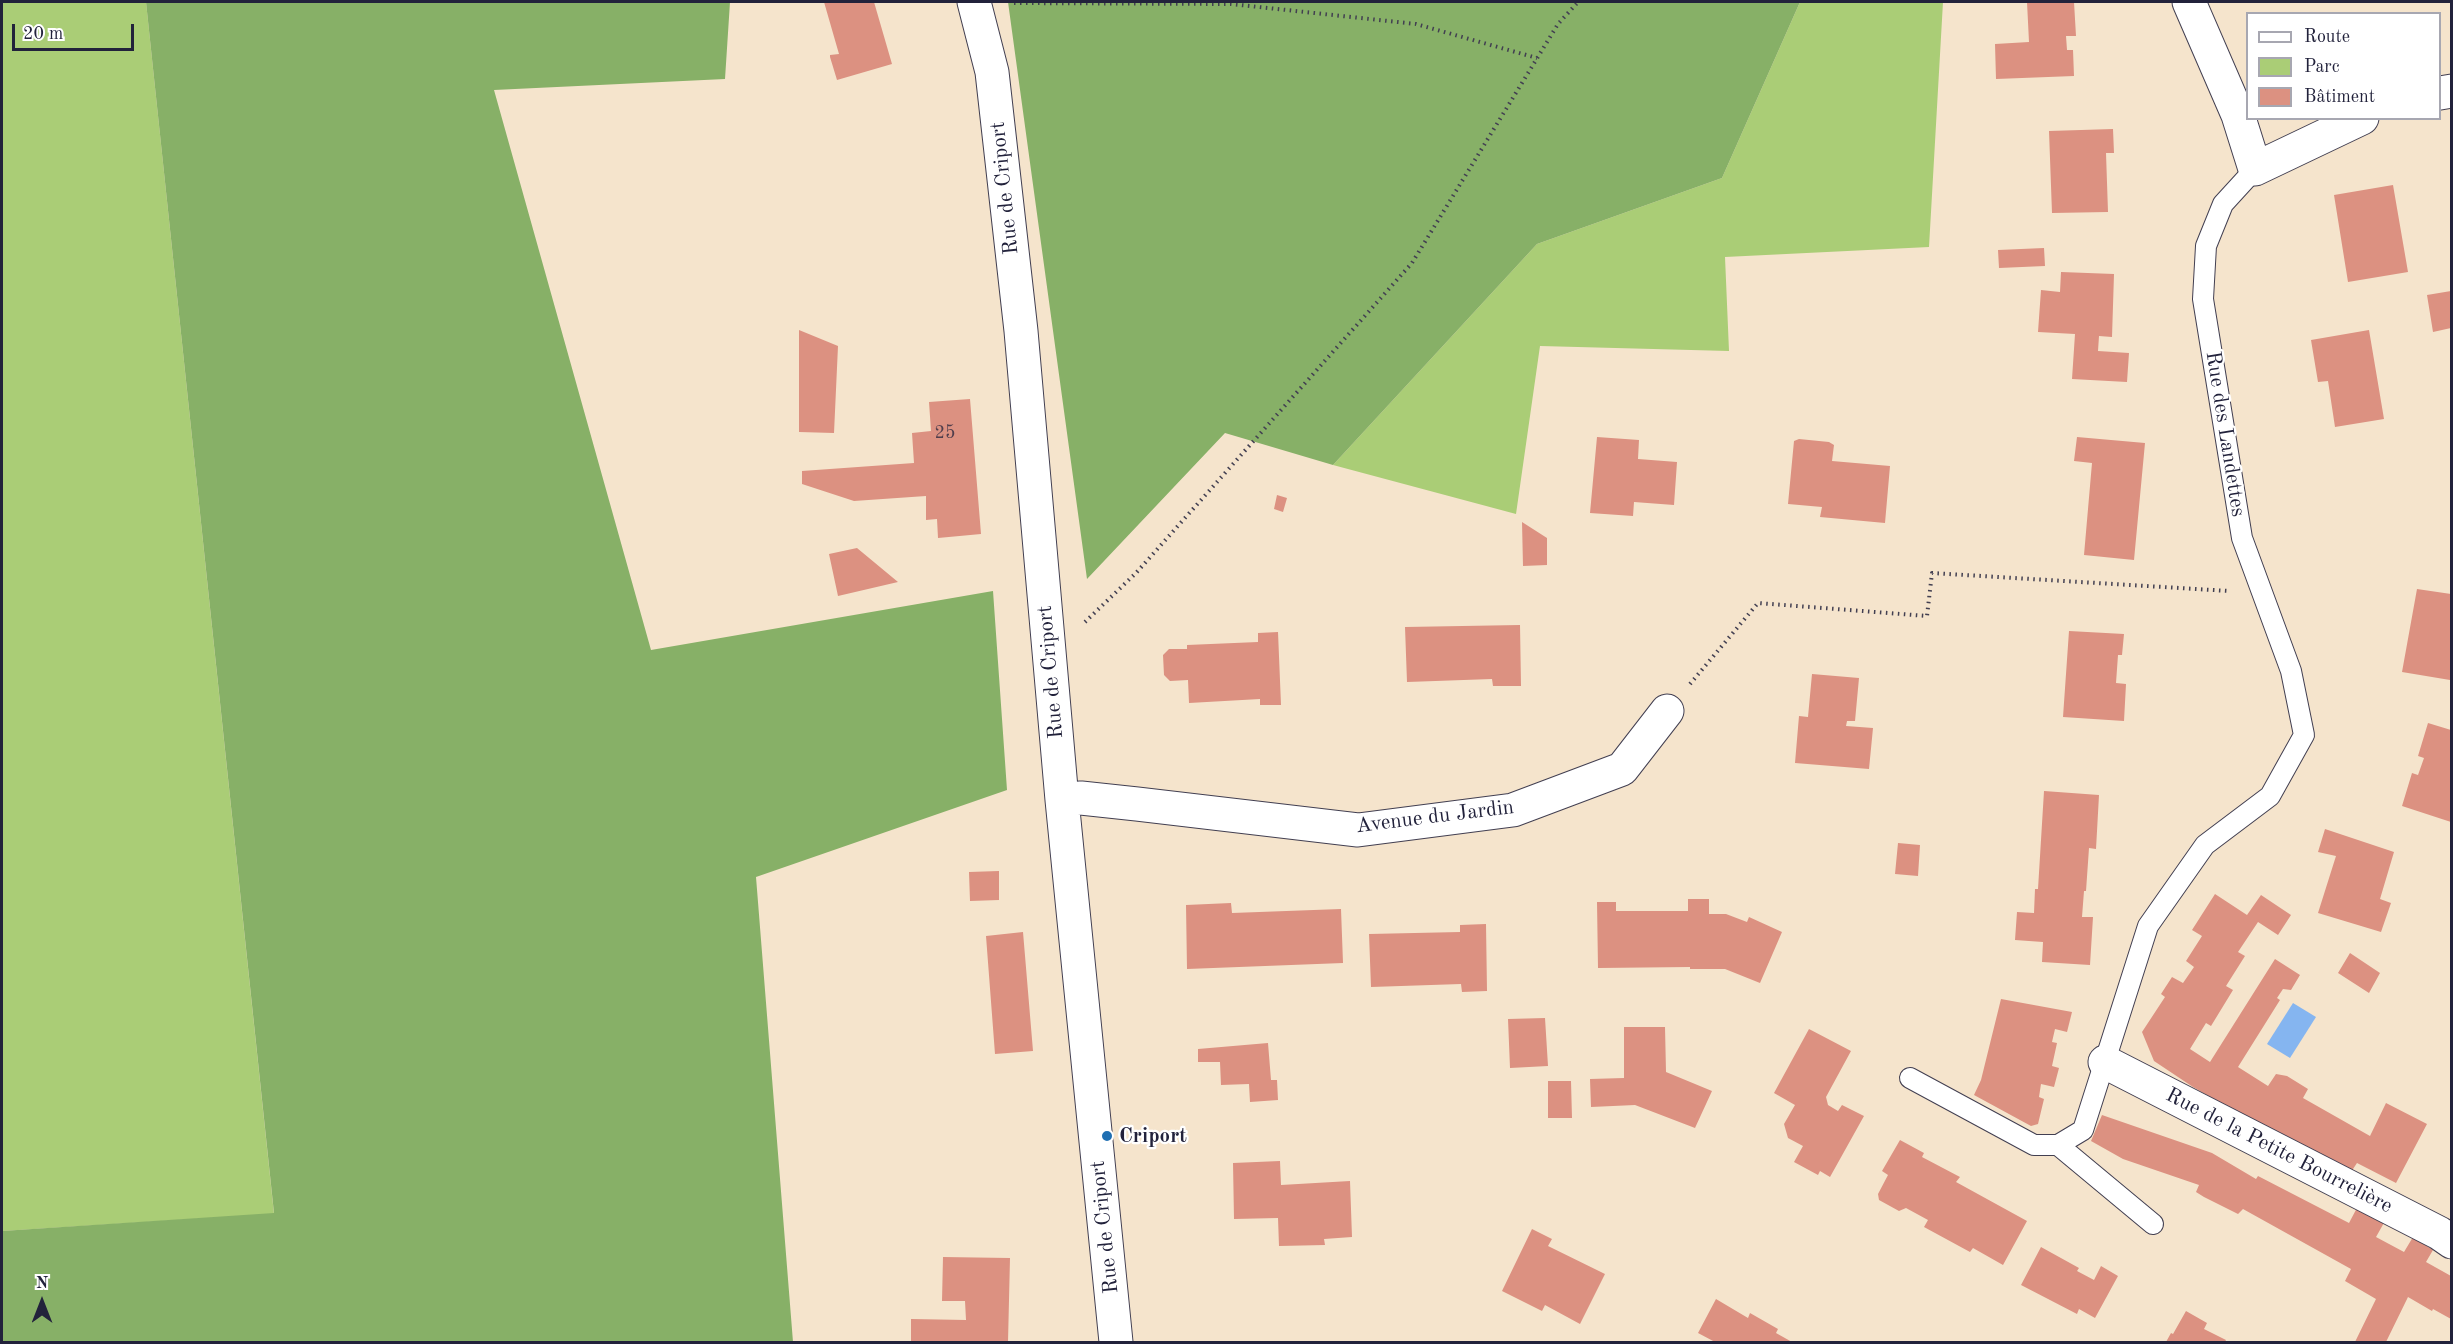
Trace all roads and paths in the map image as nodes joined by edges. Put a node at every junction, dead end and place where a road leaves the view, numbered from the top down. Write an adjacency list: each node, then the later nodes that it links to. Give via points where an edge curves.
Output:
1 (974, 2): 4 (path, via 1231,3 1416,24); 8 (street, Rue de Criport, via 992,72 1021,331)
2 (1578, 2): 4 (path, via 1558,24)
3 (2189, 2): 6 (street, via 2238,115)
4 (1538, 58): 8 (path, via 1412,263 1136,573)
5 (2358, 120): 6 (street)
6 (2255, 169): 7 (lane, Rue des Landettes, via 2223,204 2206,246 2203,299 2242,538)
7 (2263, 594): 9 (path, via 1932,573 1927,616 1758,603); 11 (lane, Rue des Landettes, via 2291,671 2304,735 2270,796 2205,845 2148,926)
8 (1050, 656): 10 (street, Rue de Criport)
9 (1667, 711): 10 (street, Avenue du Jardin, via 1622,769 1513,810 1358,830 1126,802)
10 (1062, 800): 16 (street, Rue de Criport)
11 (2105, 1062): 13 (lane, via 2083,1130); 15 (street, Rue de la Petite Bourrelière)
12 (1910, 1078): 13 (lane, via 2034,1145)
13 (2058, 1145): 14 (lane)
14 (2153, 1224)
15 (2451, 1242)
16 (1116, 1342)

